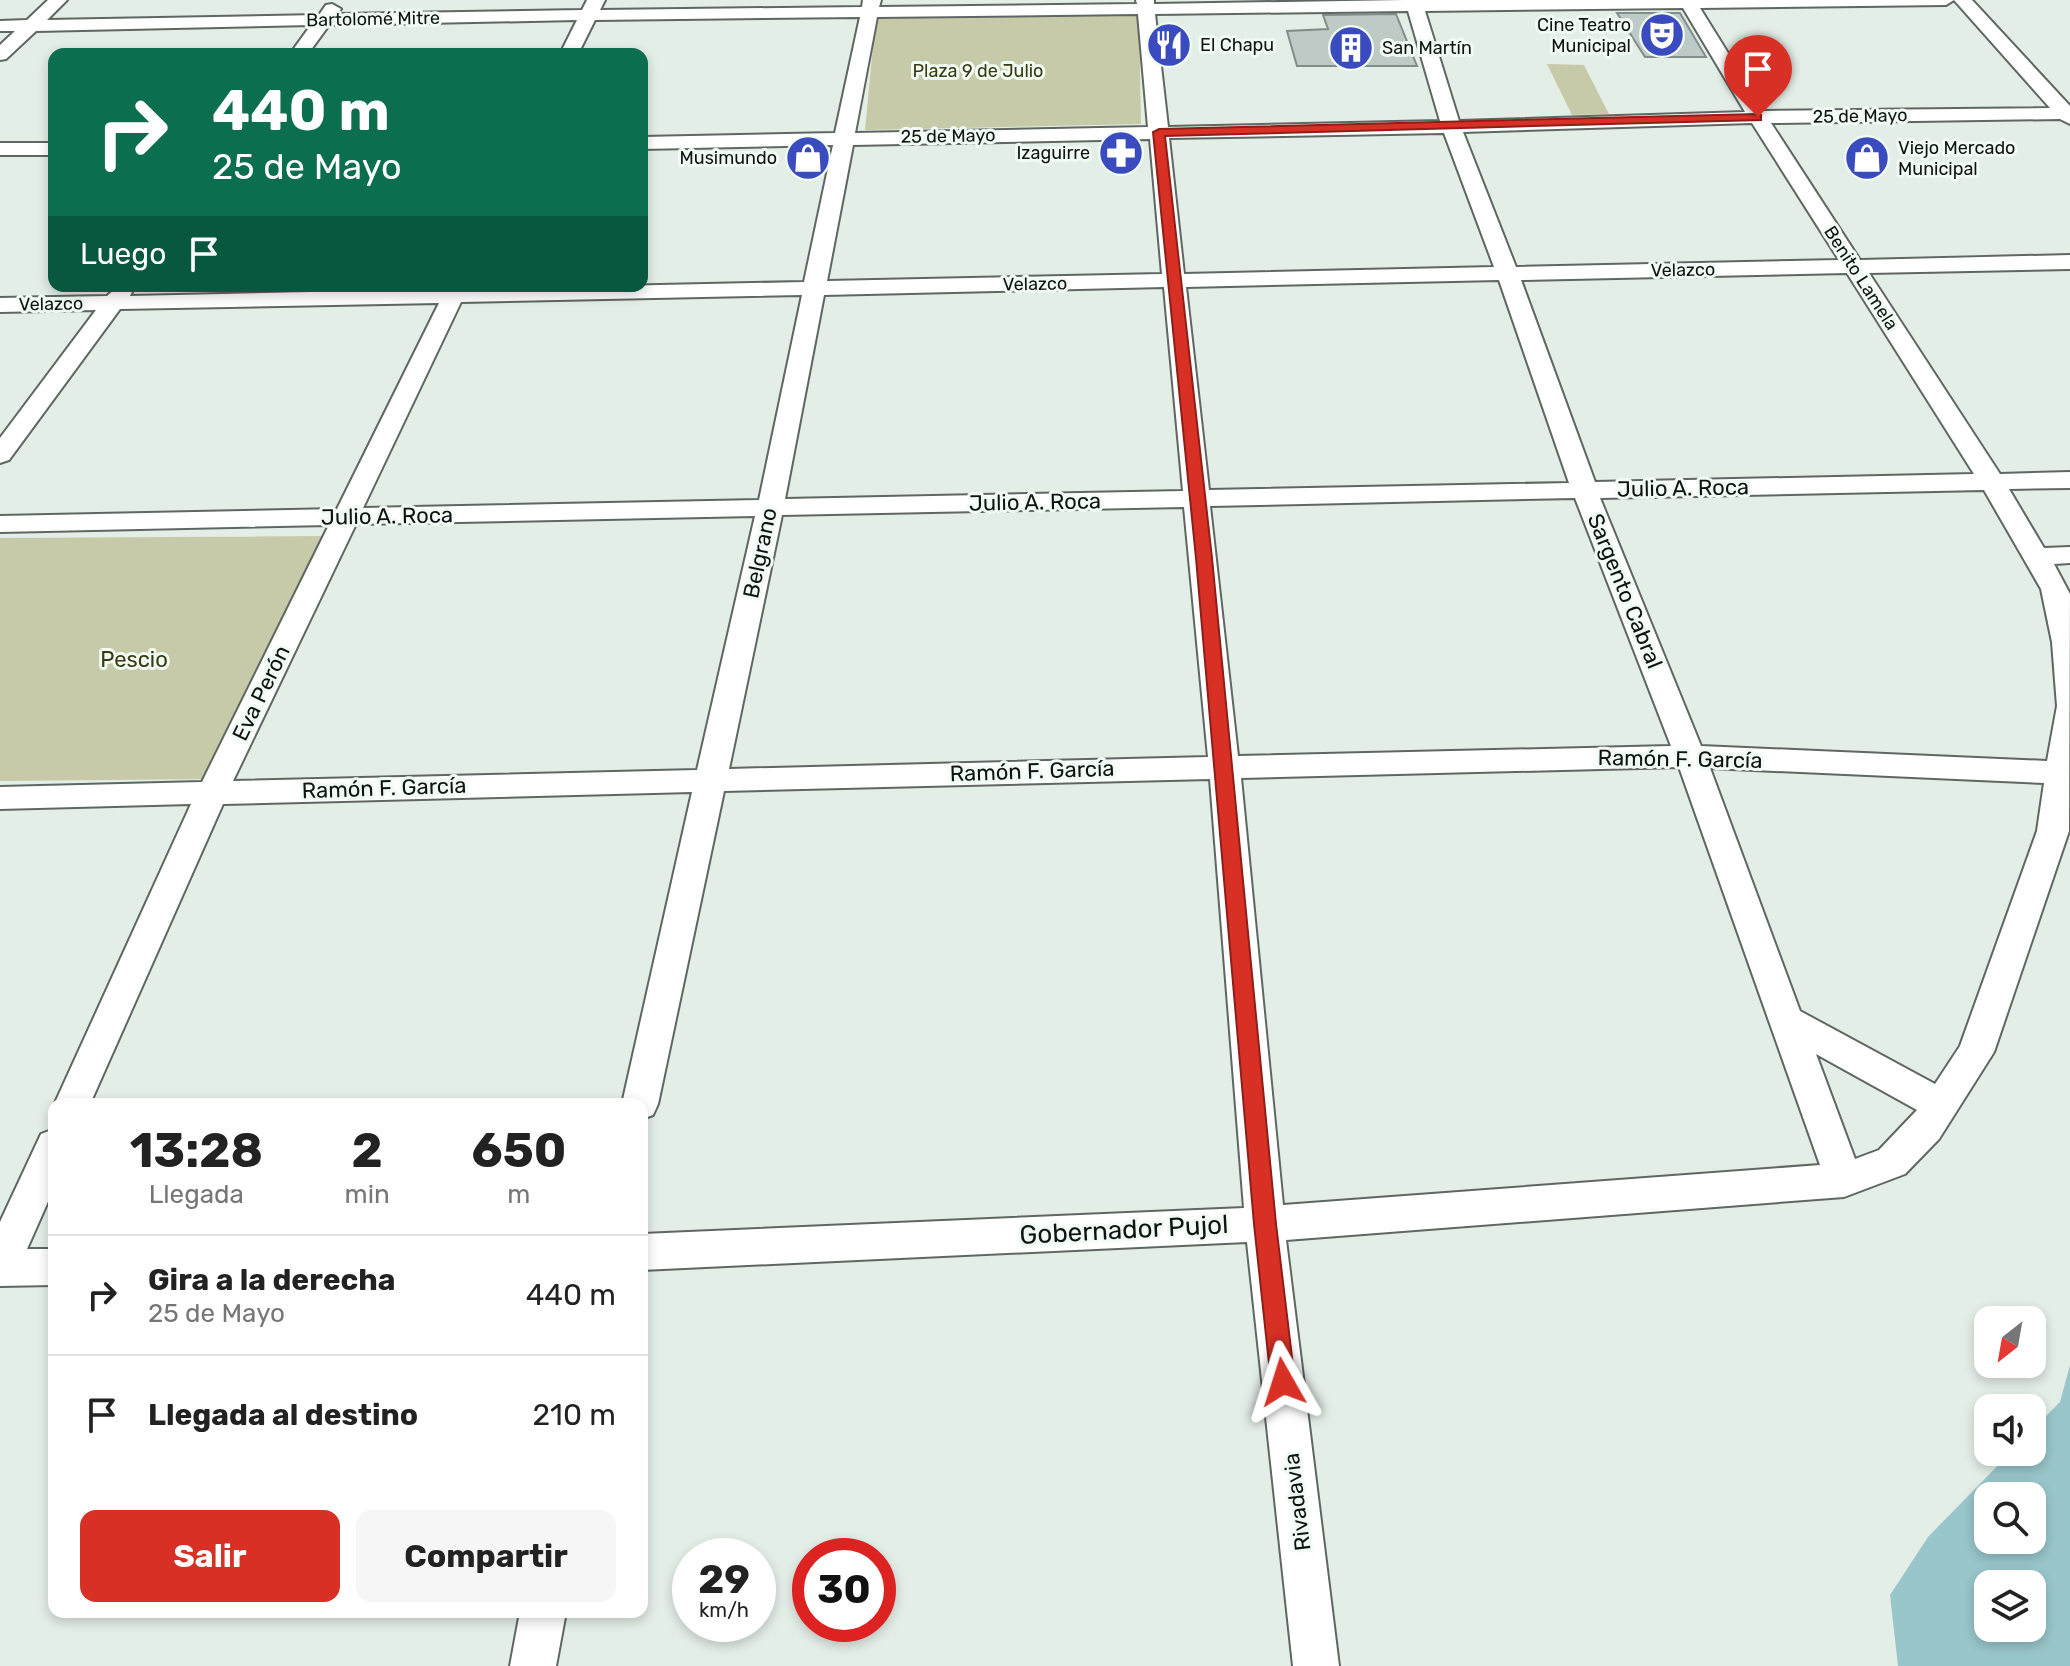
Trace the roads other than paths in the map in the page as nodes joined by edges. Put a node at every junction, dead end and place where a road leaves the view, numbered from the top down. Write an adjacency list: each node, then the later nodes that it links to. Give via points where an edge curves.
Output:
1 (58, 0): 12 (street)
2 (339, 0): 10 (street)
3 (1946, 0): 5 (street, Bartolomé Mitre)
4 (1963, 0): 16 (street)
5 (1688, 2): 6 (street, Bartolomé Mitre); 17 (street, Benito Lamela)
6 (1414, 4): 7 (street, Bartolomé Mitre); 18 (street, Sargento Cabral)
7 (1145, 5): 8 (street, Bartolomé Mitre); 19 (street, Rivadavia)
8 (871, 6): 9 (street, Bartolomé Mitre); 20 (street, Belgrano)
9 (592, 8): 10 (street, Bartolomé Mitre); 14 (street)
10 (325, 19): 12 (street, Bartolomé Mitre); 13 (street)
11 (0, 26): 12 (street, Bartolomé Mitre)
12 (31, 26): 15 (street)
13 (303, 48)
14 (572, 48)
15 (0, 55)
16 (2069, 115): 17 (street, 25 de Mayo)
17 (1758, 117): 18 (street, 25 de Mayo); 25 (street, Benito Lamela)
18 (1451, 127): 19 (street, 25 de Mayo); 26 (street, Sargento Cabral)
19 (1159, 132): 20 (street, 25 de Mayo); 27 (street, Rivadavia)
20 (844, 138): 21 (street, 25 de Mayo); 28 (street, Belgrano)
21 (648, 143)
22 (0, 149): 23 (street)
23 (48, 149)
24 (2070, 262): 25 (street, Velazco)
25 (1853, 267): 26 (street, Velazco); 36 (street, Benito Lamela)
26 (1508, 274): 27 (street, Velazco); 37 (street, Sargento Cabral)
27 (1174, 281): 28 (street, Velazco); 38 (street, Rivadavia)
28 (813, 288): 29 (street, Velazco); 39 (street, Belgrano)
29 (648, 289)
30 (344, 292): 32 (street, Velazco)
31 (456, 292): 40 (street, Eva Perón)
32 (119, 294): 33 (street, Velazco); 34 (street)
33 (0, 305)
34 (0, 455)
35 (2070, 480): 36 (street, Julio A. Roca)
36 (1992, 482): 37 (street, Julio A. Roca); 43 (street, Benito Lamela)
37 (1584, 489): 38 (street, Julio A. Roca); 45 (street, Sargento Cabral)
38 (1198, 499): 39 (street, Julio A. Roca); 46 (street, Rivadavia)
39 (770, 508): 40 (street, Julio A. Roca); 48 (street, Belgrano)
40 (347, 517): 41 (street, Julio A. Roca); 49 (street, Eva Perón)
41 (0, 524)
42 (2070, 555): 43 (street)
43 (2035, 557): 44 (street, Benito Lamela, via 2055,589 2066,642)
44 (2070, 706): 47 (street, Benito Lamela)
45 (1690, 756): 46 (street, Ramón F. García); 47 (street, Ramón F. García); 51 (street, Sargento Cabral)
46 (1224, 765): 48 (street, Ramón F. García); 57 (street, Rivadavia)
47 (2063, 773): 54 (street, Gobernador Pujol, via 2053,831 1976,1052)
48 (713, 779): 49 (street, Ramón F. García); 53 (street, Belgrano)
49 (212, 793): 50 (street, Ramón F. García); 52 (street, Eva Perón)
50 (0, 798)
51 (1787, 1021): 54 (street); 56 (street, Sargento Cabral)
52 (75, 1098)
53 (641, 1098)
54 (1941, 1105): 56 (street, Gobernador Pujol, via 1892,1162)
55 (48, 1159): 59 (street)
56 (1844, 1180): 57 (street, Gobernador Pujol)
57 (1265, 1224): 58 (street, Gobernador Pujol); 63 (street, Rivadavia)
58 (648, 1252)
59 (0, 1267): 60 (street)
60 (48, 1267)
61 (542, 1618): 62 (street)
62 (533, 1666)
63 (1316, 1666)

